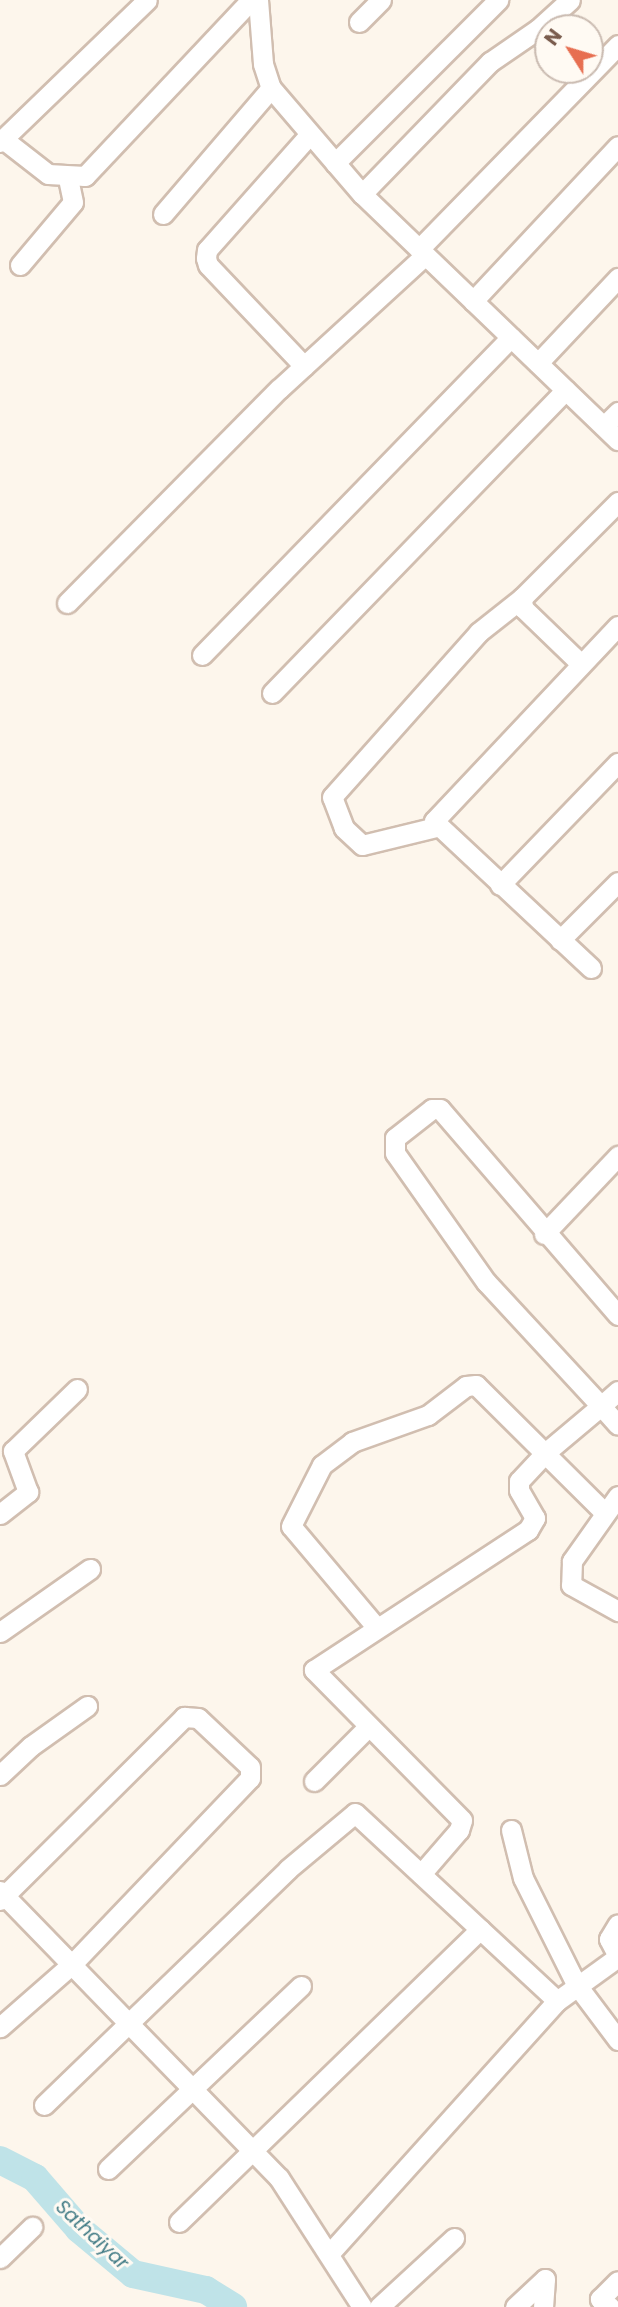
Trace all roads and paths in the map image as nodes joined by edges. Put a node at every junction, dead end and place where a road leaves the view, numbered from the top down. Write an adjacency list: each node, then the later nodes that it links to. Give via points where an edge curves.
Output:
1 (146, 0): 11 (street)
2 (251, 0): 14 (street, via 85,176)
3 (258, 0): 9 (street, via 263,64)
4 (381, 0): 7 (street)
5 (498, 0): 13 (street)
6 (570, 0): 15 (street, via 490,62)
7 (359, 22)
8 (618, 45): 17 (street)
9 (271, 88): 10 (street); 16 (street)
10 (310, 134): 13 (street); 23 (street, via 207,250 206,258)
11 (1, 141): 14 (street, via 48,174)
12 (618, 146): 20 (street)
13 (335, 163): 15 (street)
14 (68, 178): 18 (street, via 74,202)
15 (362, 194): 17 (street)
16 (163, 214)
17 (422, 252): 20 (street); 23 (street)
18 (20, 265)
19 (618, 278): 22 (street)
20 (473, 301): 21 (street)
21 (511, 337): 22 (street); 31 (street)
22 (538, 363): 24 (street)
23 (304, 366): 29 (street)
24 (566, 390): 26 (street); 33 (street)
25 (618, 412): 26 (street)
26 (611, 433)
27 (618, 502): 28 (street)
28 (522, 598): 32 (street, via 523,608); 35 (street, via 479,632 332,797 344,828 362,845)
29 (67, 603)
30 (618, 626): 32 (street)
31 (202, 655)
32 (580, 664): 35 (street, via 438,814)
33 (272, 693)
34 (618, 763): 37 (street)
35 (436, 827): 37 (street)
36 (618, 882): 38 (street)
37 (500, 885): 38 (street)
38 (560, 940): 39 (street)
39 (591, 968)
40 (615, 1166): 41 (street)
41 (544, 1234): 42 (street); 45 (street, via 440,1109 432,1109 395,1138 395,1153 486,1282)
42 (618, 1315)
43 (77, 1389): 50 (street, via 13,1451 28,1492)
44 (618, 1391): 45 (street)
45 (601, 1406): 46 (street); 47 (street)
46 (618, 1425)
47 (545, 1453): 49 (street); 53 (street, via 518,1485 535,1518 528,1530); 53 (street, via 475,1385 466,1386 428,1415 352,1442 322,1465 291,1527)
48 (618, 1496): 49 (street)
49 (604, 1512): 52 (street, via 572,1561 571,1585)
50 (0, 1514)
51 (90, 1569): 54 (street)
52 (618, 1611)
53 (377, 1628): 56 (street, via 314,1670)
54 (0, 1632)
55 (87, 1706): 57 (street)
56 (368, 1727): 58 (street); 60 (street, via 461,1820 459,1830)
57 (0, 1775)
58 (314, 1781)
59 (511, 1830): 66 (street, via 523,1878)
60 (421, 1874): 63 (street); 69 (street, via 358,1815 350,1814)
61 (2, 1895): 65 (street); 65 (street, via 184,1717 198,1718 250,1767 250,1778)
62 (618, 1924): 64 (street, via 609,1939)
63 (480, 1929): 68 (street); 74 (street)
64 (618, 1956): 66 (street)
65 (72, 1965): 69 (street); 70 (street)
66 (576, 1984): 68 (street); 71 (street)
67 (301, 1986): 72 (street)
68 (557, 2001): 79 (street)
69 (127, 2021): 72 (street); 73 (street)
70 (0, 2026)
71 (618, 2040)
72 (191, 2091): 74 (street); 75 (street)
73 (44, 2105)
74 (254, 2153): 76 (street); 79 (street, via 279,2178)
75 (108, 2169)
76 (179, 2222)
77 (32, 2227): 80 (street)
78 (454, 2238): 83 (street)
79 (329, 2254): 82 (street)
80 (0, 2259)
81 (618, 2281): 86 (street, via 600,2299)
82 (362, 2307)
83 (379, 2307)
84 (515, 2307): 85 (street, via 545,2279)
85 (542, 2307)
86 (610, 2307)

